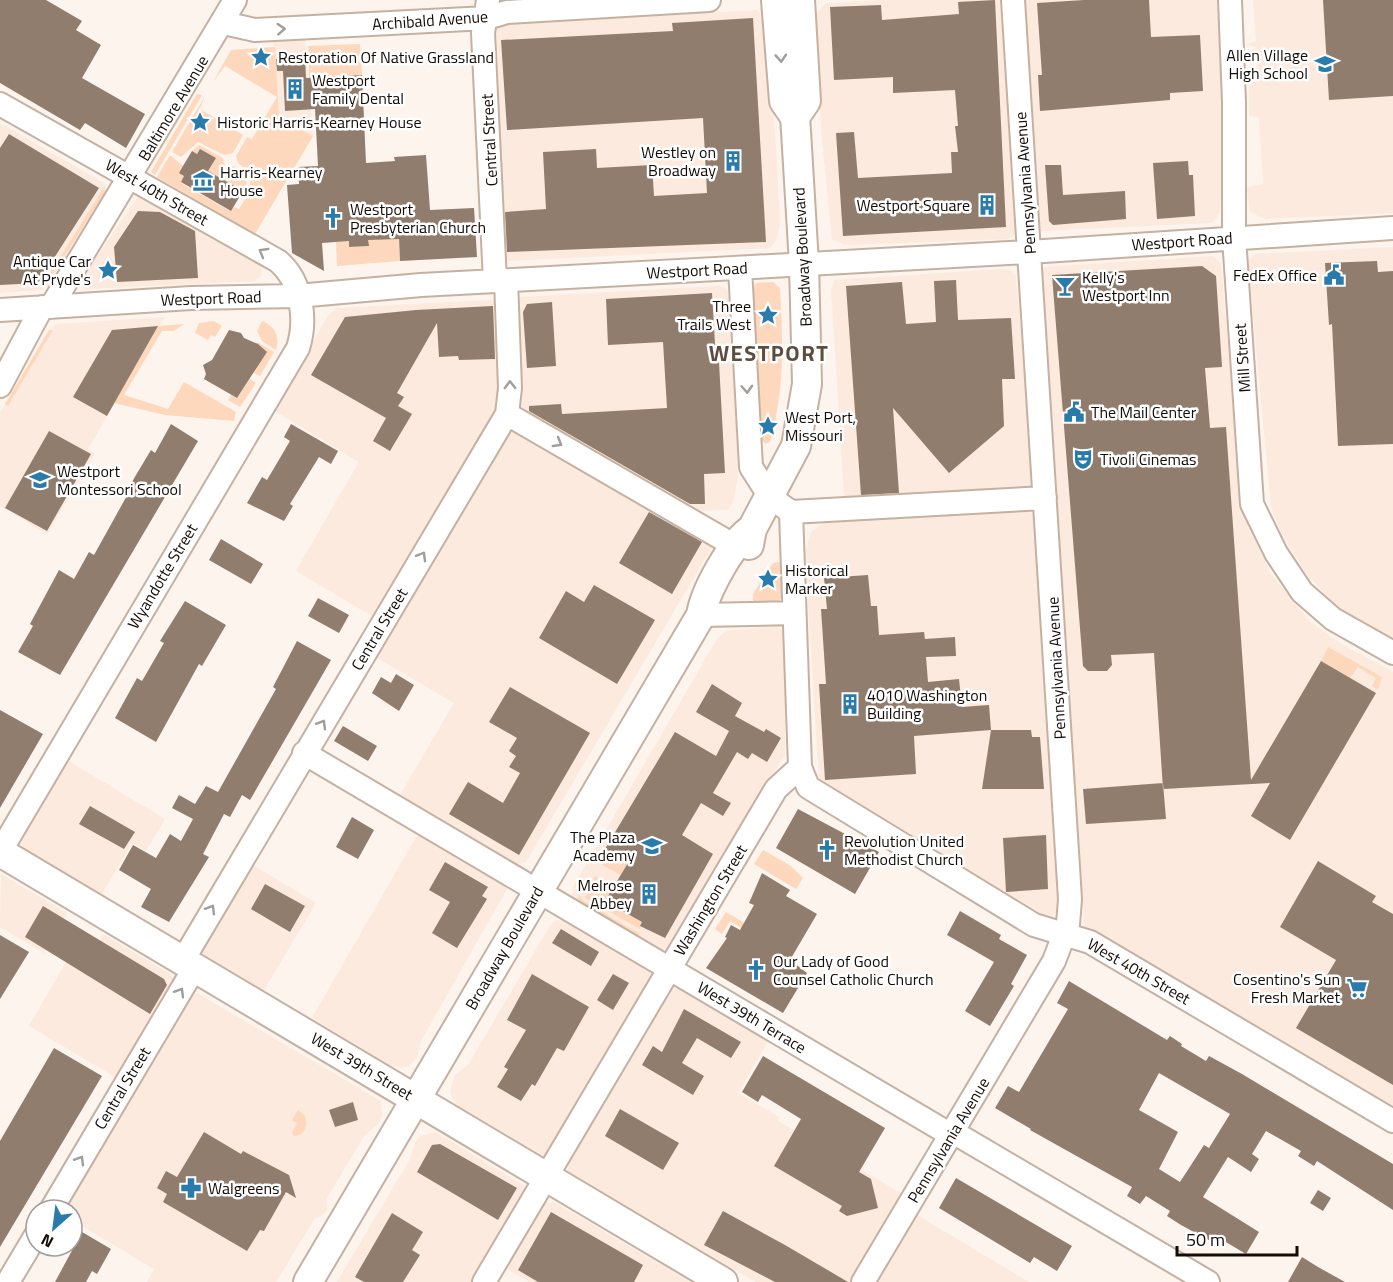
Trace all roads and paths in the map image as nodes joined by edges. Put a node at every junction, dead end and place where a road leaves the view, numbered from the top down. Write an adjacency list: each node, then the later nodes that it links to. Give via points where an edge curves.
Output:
1 (235, 0): 8 (street, Baltimore Avenue)
2 (709, 0): 7 (street, Archibald Avenue, via 507,12)
3 (777, 0): 10 (main road, Broadway Boulevard, one-way to 10, via 784,102)
4 (800, 0): 10 (main road, Broadway Boulevard, via 806,101)
5 (1013, 0): 14 (street, Pennsylvania Avenue)
6 (1230, 0): 13 (street, Mill Street)
7 (488, 9): 8 (street, Archibald Avenue, one-way to 7, via 255,30); 17 (street, Central Street, via 483,33)
8 (224, 23): 11 (street, Baltimore Avenue)
9 (0, 104): 11 (street, West 40th Street)
10 (795, 117): 15 (main road, Broadway Boulevard)
11 (131, 177): 18 (street, West 40th Street, one-way to 11, via 287,269 278,261); 19 (street, Baltimore Avenue)
12 (1393, 228): 13 (street, Westport Road)
13 (1234, 237): 14 (street, Westport Road); 28 (street, Mill Street, via 1252,504 1276,553 1302,592 1333,619)
14 (1029, 252): 15 (street, Westport Road); 23 (street, Pennsylvania Avenue)
15 (804, 264): 16 (street, Westport Road); 24 (main road, Broadway Boulevard, via 807,384)
16 (740, 268): 17 (street, Westport Road); 24 (street, one-way to 24, via 751,466)
17 (501, 281): 18 (street, Westport Road); 22 (street, Central Street, one-way to 17, via 510,388)
18 (297, 296): 19 (street, Westport Road); 31 (street, Wyandotte Street, via 304,314 298,348)
19 (47, 307): 20 (street, Westport Road); 21 (street, Baltimore Avenue)
20 (0, 310)
21 (0, 386)
22 (507, 414): 25 (street, one-way to 25); 29 (street, Central Street, one-way to 22)
23 (1045, 498): 24 (street); 33 (street, Pennsylvania Avenue, via 1070,899)
24 (780, 505): 25 (main road, Broadway Boulevard); 26 (street)
25 (744, 537): 27 (main road, Broadway Boulevard, via 745,557 719,601)
26 (794, 613): 27 (street); 30 (street)
27 (701, 615): 32 (main road, Broadway Boulevard)
28 (1393, 653)
29 (304, 753): 32 (street, West 39th Terrace); 34 (street, Central Street, one-way to 29)
30 (800, 767): 33 (street, West 40th Street, via 808,787 821,797 1034,925); 35 (street, Washington Street, via 776,789)
31 (0, 852): 34 (main road, West 39th Street)
32 (538, 890): 35 (street, West 39th Terrace); 36 (main road, Broadway Boulevard)
33 (1064, 935): 37 (street, West 40th Street, via 1072,934 1090,942); 38 (street, Pennsylvania Avenue, via 1054,961)
34 (189, 964): 36 (main road, West 39th Street); 40 (street, Central Street, one-way to 34)
35 (669, 968): 38 (street, West 39th Terrace); 39 (street, Washington Street)
36 (415, 1098): 39 (main road, West 39th Street); 43 (main road, Broadway Boulevard)
37 (1393, 1121)
38 (952, 1133): 46 (street, Pennsylvania Avenue); 47 (street, West 39th Terrace)
39 (546, 1178): 44 (street, Washington Street); 45 (main road, West 39th Street)
40 (58, 1198)
41 (24, 1255): 42 (street)
42 (8, 1282)
43 (308, 1282)
44 (484, 1282)
45 (723, 1282)
46 (863, 1282)
47 (1208, 1282)

